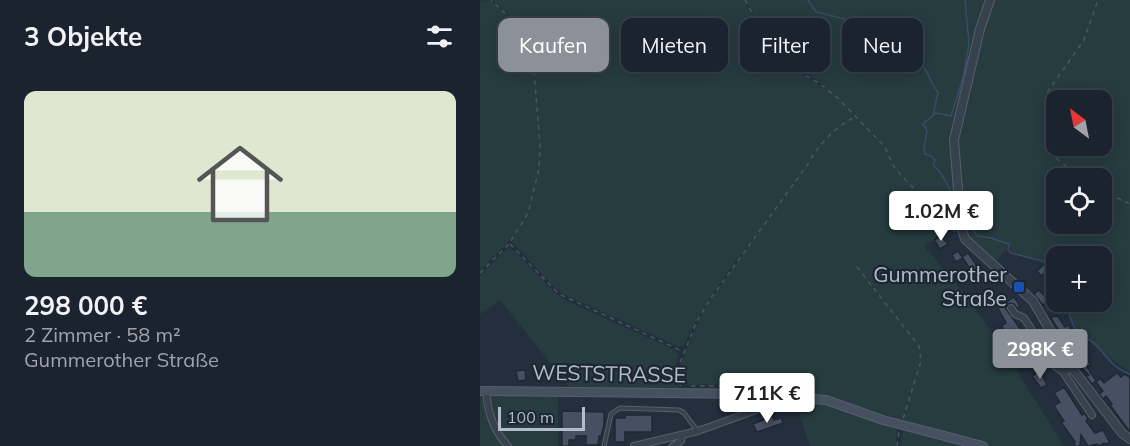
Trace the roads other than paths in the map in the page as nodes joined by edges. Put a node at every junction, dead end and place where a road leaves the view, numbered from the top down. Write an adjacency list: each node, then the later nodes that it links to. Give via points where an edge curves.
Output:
1 (990, 0): 3 (street, via 954,140 959,217 965,239 1033,301)
2 (1011, 308): 4 (street, via 1024,318)
3 (1072, 368): 4 (street); 10 (street)
4 (1063, 372): 7 (street)
5 (483, 391): 6 (main road, WESTSTRASSE); 11 (street, via 496,434)
6 (786, 395): 8 (street, via 779,402); 15 (main road, WESTSTRASSE, via 826,400 883,420)
7 (1092, 416)
8 (698, 431): 9 (street); 12 (lane, via 679,410 620,408 611,414)
9 (682, 435): 13 (street); 14 (street, via 681,441)
10 (1130, 439)
11 (508, 446)
12 (604, 446)
13 (634, 446)
14 (673, 446)
15 (983, 446)

